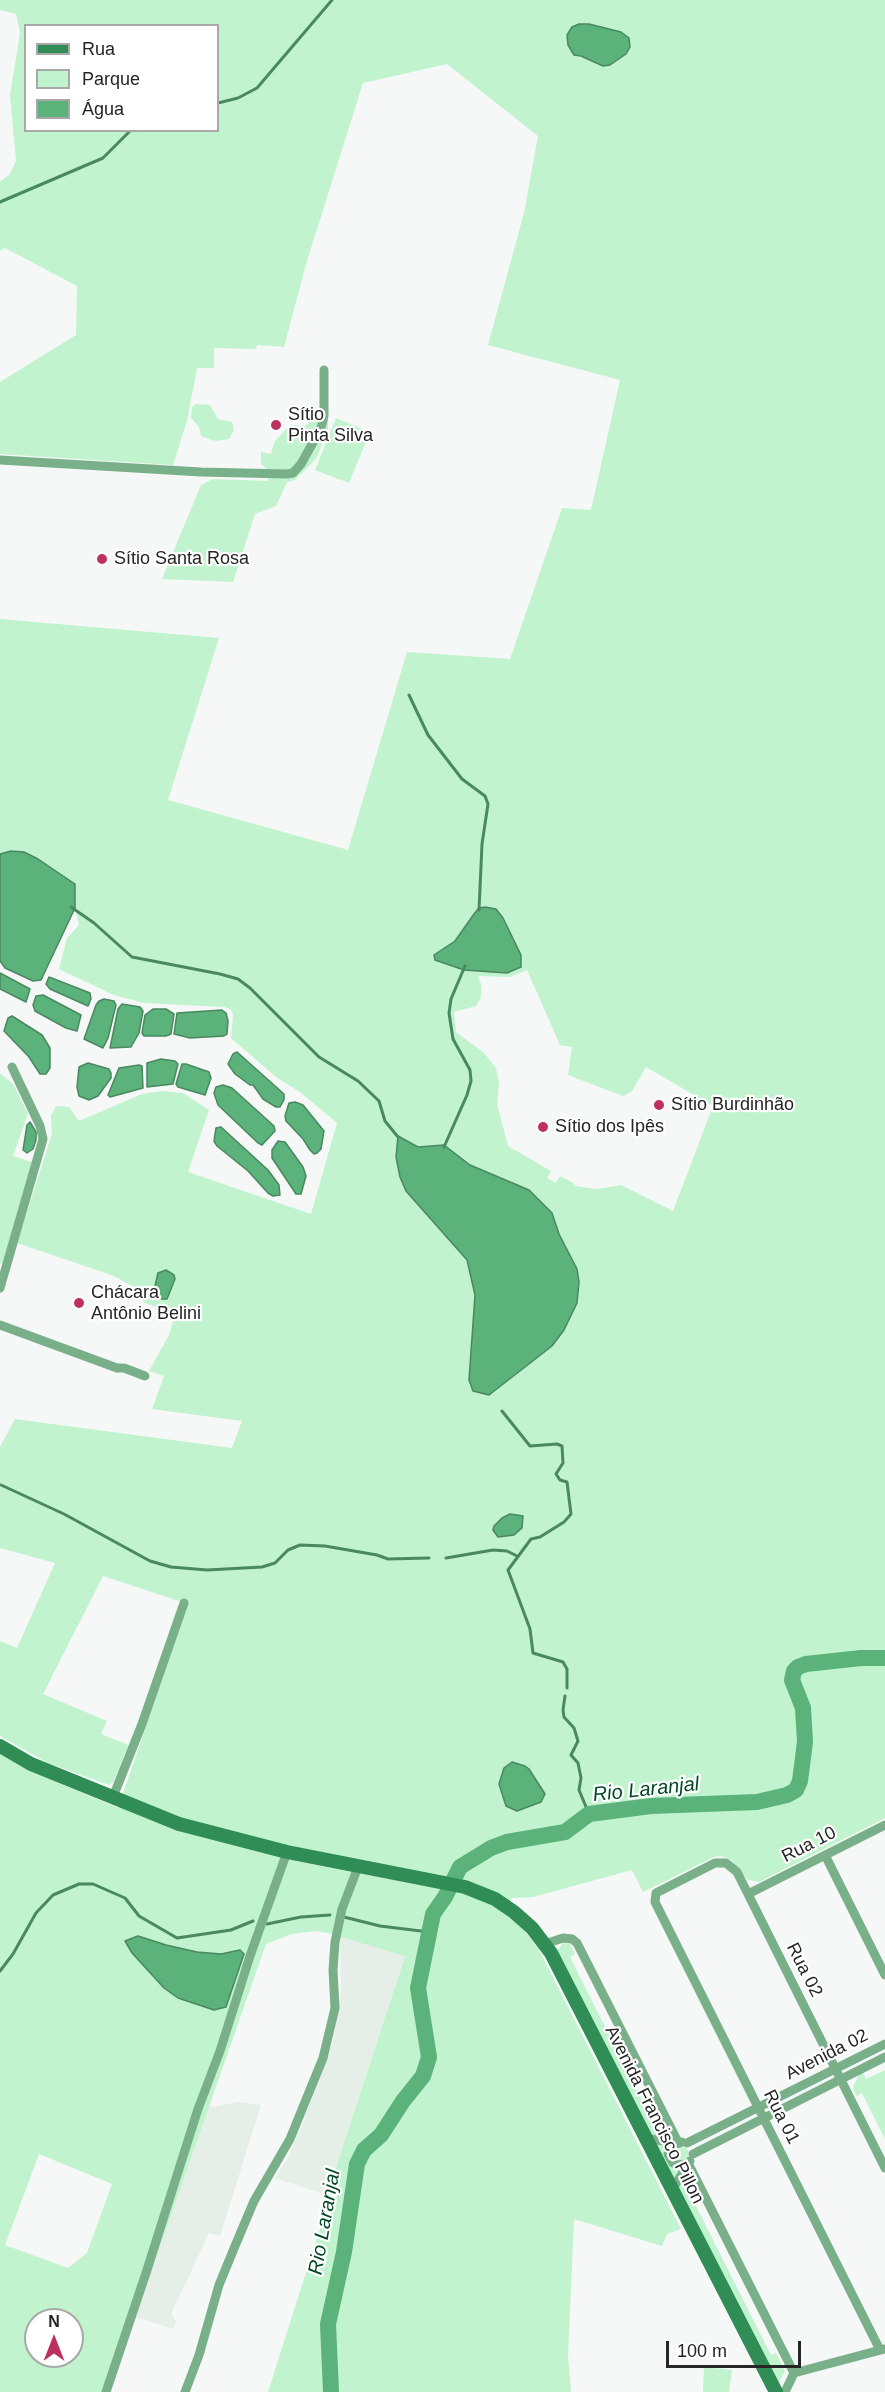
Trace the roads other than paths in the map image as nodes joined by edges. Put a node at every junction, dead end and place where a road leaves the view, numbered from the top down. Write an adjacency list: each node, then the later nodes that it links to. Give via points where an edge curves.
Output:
1 (324, 370): 2 (street, via 321,428 301,464 287,474)
2 (0, 460)
3 (12, 1067): 4 (street, via 43,1139)
4 (0, 1288)
5 (0, 1325): 6 (street)
6 (145, 1376)
7 (184, 1603): 9 (street)
8 (0, 1746): 9 (main road, Avenida Francisco Pillon, via 31,1764)
9 (113, 1797): 11 (main road, Avenida Francisco Pillon, via 179,1824)
10 (885, 1825): 12 (street, Rua 10)
11 (287, 1852): 13 (main road, Avenida Francisco Pillon); 31 (street)
12 (825, 1855): 14 (street, Rua 10); 17 (street)
13 (358, 1867): 16 (main road, Avenida Francisco Pillon, via 465,1887 505,1905); 32 (street, via 335,1942 335,2008 323,2058 290,2139 254,2201 235,2246)
14 (748, 1894): 15 (street, Rua 02, via 737,1872 720,1862 670,1885); 20 (street, Rua 02)
15 (655, 1897): 22 (street, Rua 01)
16 (545, 1944): 24 (main road, Avenida Francisco Pillon); 25 (street, via 563,1938 576,1943)
17 (885, 1975)
18 (885, 2044): 20 (street, Avenida 02)
19 (885, 2057): 21 (street, Avenida 02)
20 (836, 2069): 21 (street, Rua 02); 22 (street, Avenida 02)
21 (841, 2080): 23 (street, Avenida 02); 27 (street, Rua 02)
22 (758, 2108): 23 (street, Rua 01); 25 (street, Avenida 02)
23 (764, 2118): 26 (street, Avenida 02); 29 (street, Rua 01)
24 (645, 2138): 25 (street); 28 (main road, Avenida Francisco Pillon)
25 (680, 2143): 26 (street); 26 (street, via 669,2150 670,2159 677,2165)
26 (689, 2161): 28 (street); 30 (street)
27 (885, 2168)
28 (672, 2190): 33 (main road, Avenida Francisco Pillon)
29 (882, 2350): 30 (street)
30 (794, 2373): 34 (street)
31 (106, 2392)
32 (185, 2392)
33 (776, 2392)
34 (785, 2392)

